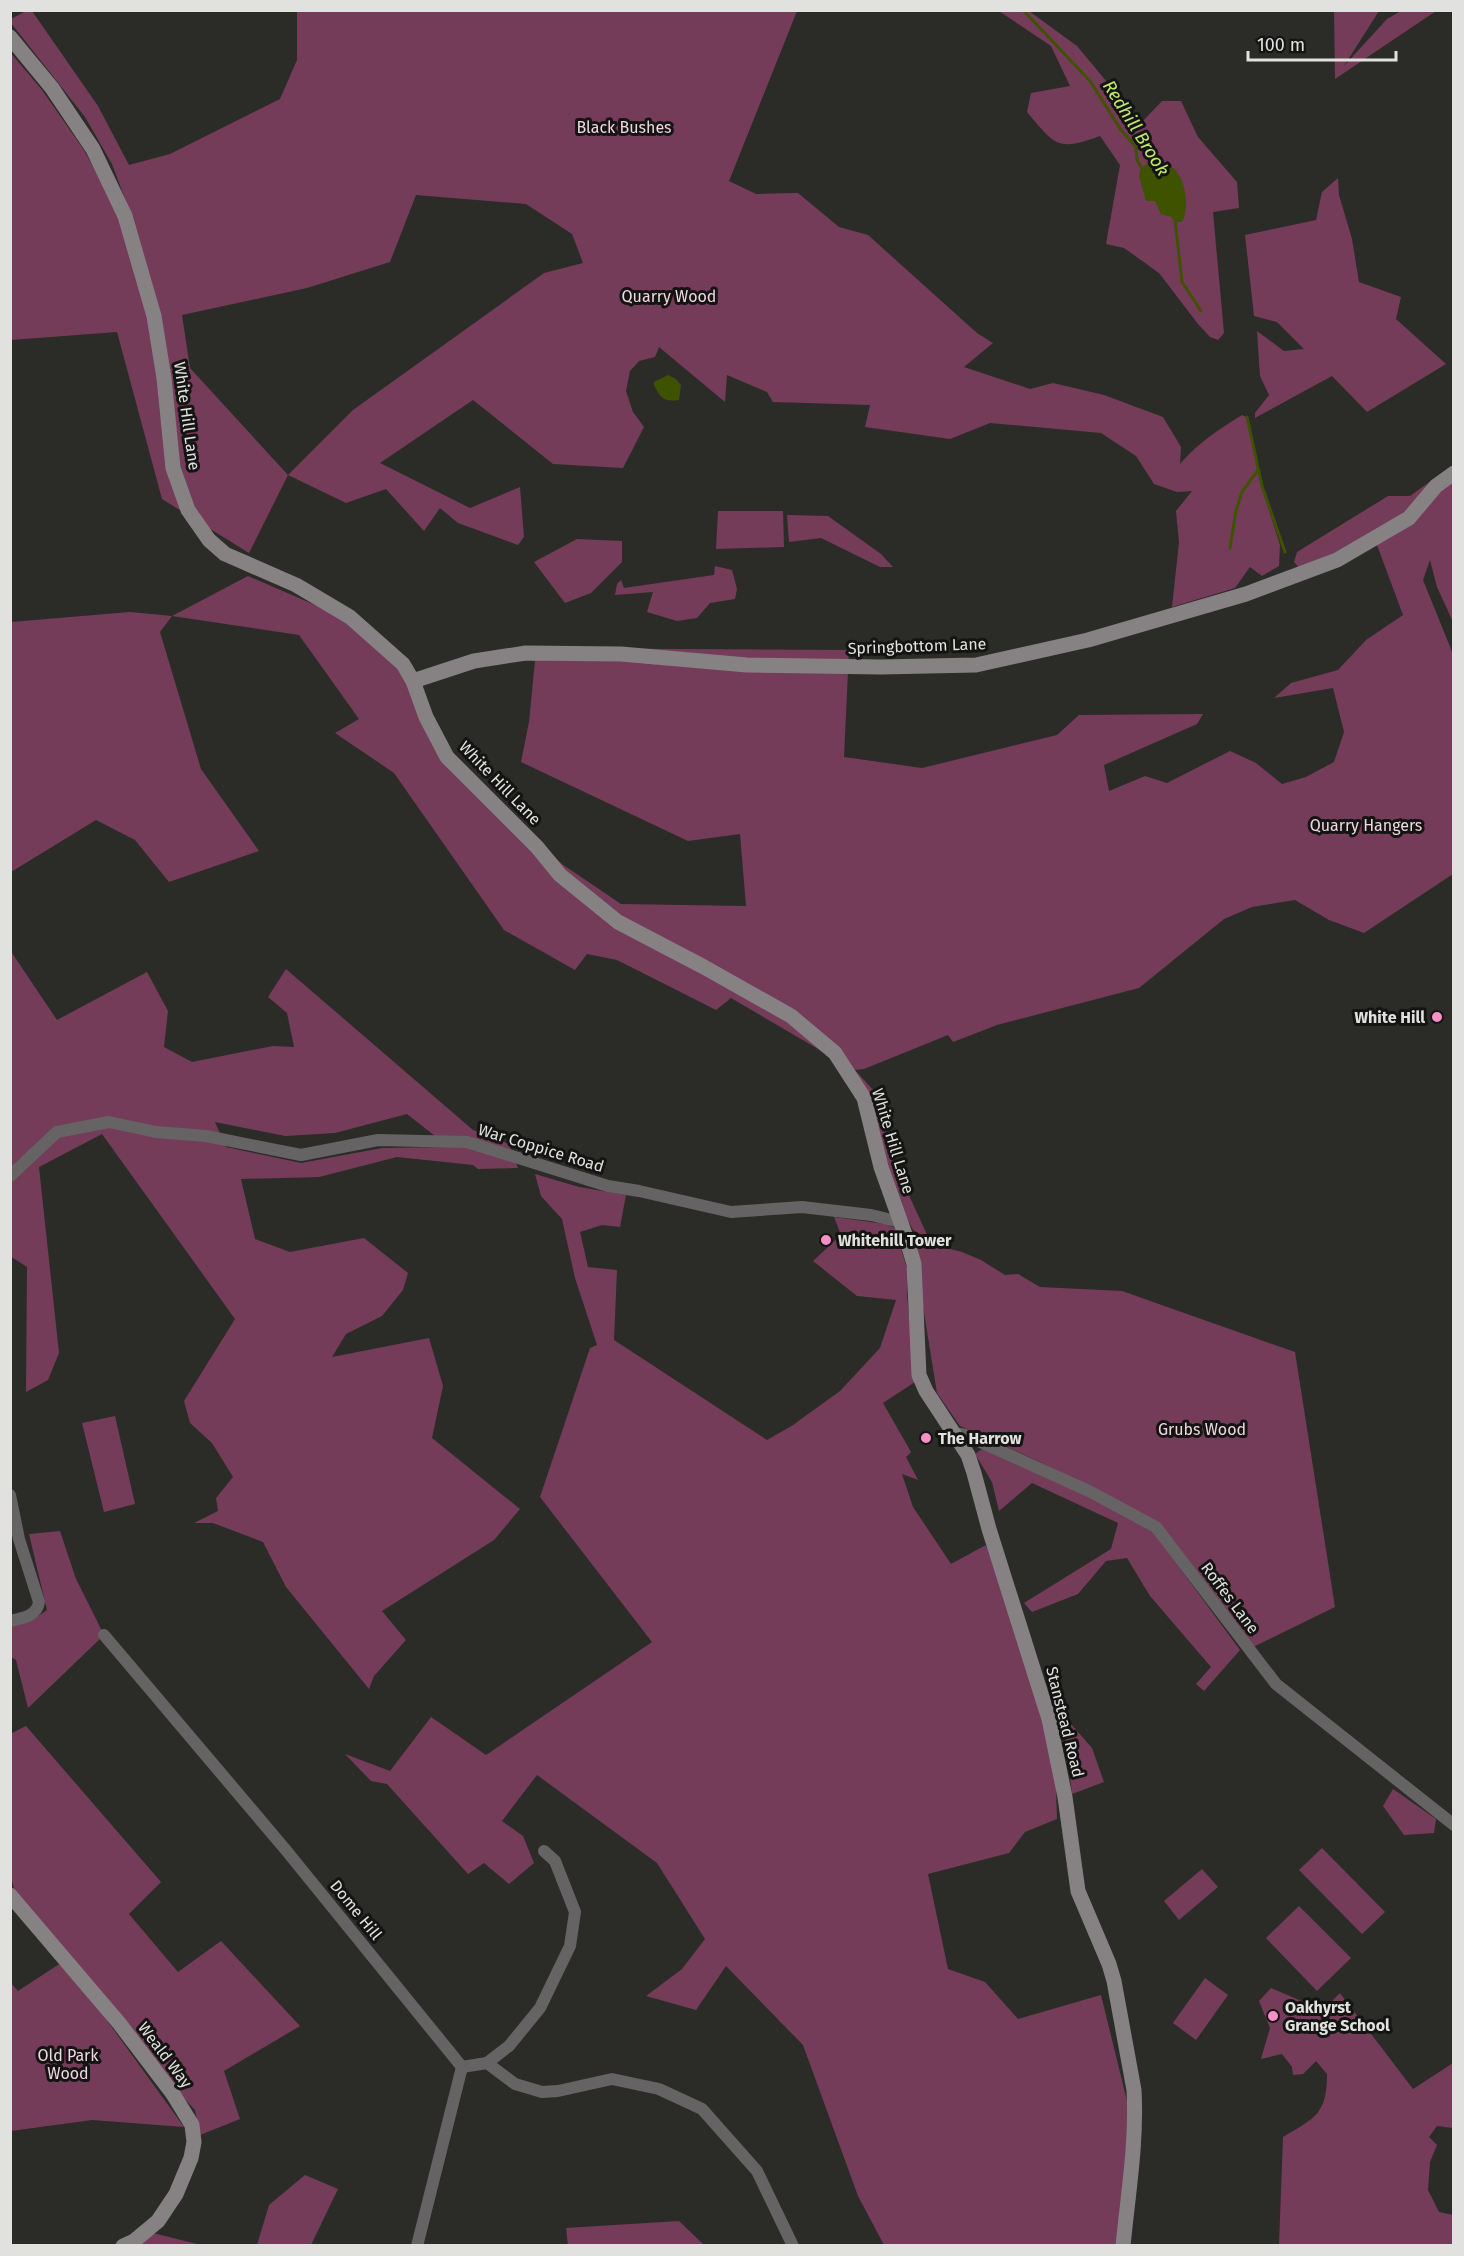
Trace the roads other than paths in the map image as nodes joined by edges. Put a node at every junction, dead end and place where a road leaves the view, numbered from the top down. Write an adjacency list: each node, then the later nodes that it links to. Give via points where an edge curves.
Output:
1 (12, 38): 3 (street, White Hill Lane, via 93,148 125,216 154,316 174,468 188,510 209,540 225,554 296,585 350,617 403,664)
2 (1454, 473): 3 (street, Springbottom Lane, via 1436,486 1410,518 1337,560 1246,594 1099,637 976,665 747,665 621,654 526,653 474,661)
3 (413, 681): 5 (street, White Hill Lane, via 447,757 560,875 618,922 791,1016 835,1053 864,1098)
4 (10, 1176): 5 (street, War Coppice Road, via 57,1132 109,1122 301,1155 378,1140 467,1142 608,1186 731,1212 802,1207)
5 (900, 1222): 6 (street, Stanstead Road, via 914,1264 919,1374)
6 (955, 1436): 10 (street, Roffes Lane, via 966,1435 1089,1491 1156,1527 1276,1684); 18 (street, Stanstead Road, via 974,1473 1049,1719 1078,1891 1114,1981 1136,2108)
7 (10, 1495): 8 (street, via 39,1602 34,1613)
8 (10, 1621)
9 (104, 1635): 14 (street, Dome Hill)
10 (1454, 1825)
11 (544, 1851): 13 (street, via 555,1861 575,1912 570,1946 540,2008 510,2046)
12 (10, 1895): 15 (street, Weald Way, via 119,2023 192,2125 191,2158 176,2194 147,2232)
13 (487, 2063): 14 (street); 17 (street, via 515,2084 542,2092 612,2079 659,2089 702,2109 757,2171)
14 (462, 2067): 16 (street)
15 (123, 2246)
16 (417, 2246)
17 (793, 2246)
18 (1123, 2246)

